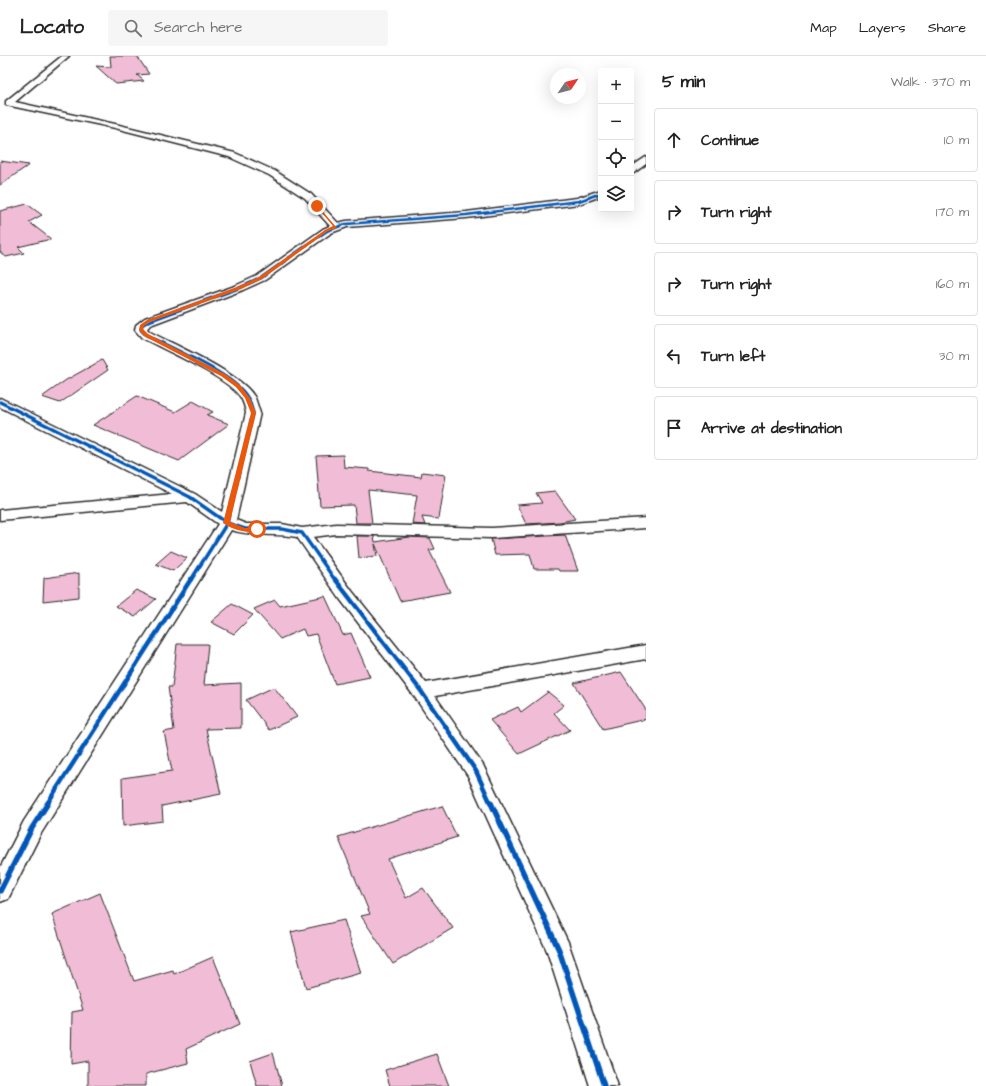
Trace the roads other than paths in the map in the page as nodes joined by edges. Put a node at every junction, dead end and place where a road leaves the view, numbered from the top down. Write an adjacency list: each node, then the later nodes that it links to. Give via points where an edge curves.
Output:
1 (66, 56): 3 (street)
2 (0, 102): 3 (street)
3 (9, 103): 7 (street, via 232,155 272,173 308,196)
4 (646, 160): 5 (street)
5 (634, 170)
6 (598, 194): 7 (street, via 579,201 466,215 354,223)
7 (336, 227): 11 (street, via 261,278 142,325 141,330 146,335 223,375 238,386 248,398 254,413)
8 (0, 402): 9 (street)
9 (190, 497): 10 (street); 11 (street)
10 (0, 515)
11 (226, 523): 13 (street, via 245,530 282,529); 16 (street, via 32,828)
12 (646, 523): 13 (street, via 492,533 336,529)
13 (302, 533): 15 (street, via 346,595)
14 (646, 652): 15 (street)
15 (421, 691): 17 (street, via 476,771 559,950)
16 (0, 891)
17 (604, 1086)

